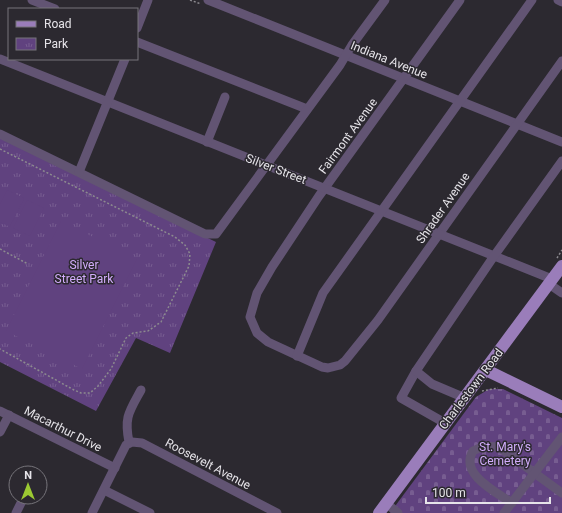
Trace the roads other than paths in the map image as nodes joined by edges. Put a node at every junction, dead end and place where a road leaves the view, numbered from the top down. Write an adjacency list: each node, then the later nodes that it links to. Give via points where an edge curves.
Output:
1 (32, 0): 9 (street)
2 (148, 0): 10 (street)
3 (208, 0): 12 (street, Indiana Avenue)
4 (384, 0): 12 (street)
5 (460, 0): 16 (street, Fairmont Avenue)
6 (532, 0): 19 (street)
7 (558, 0): 8 (street)
8 (562, 2)
9 (52, 8)
10 (138, 25)
11 (138, 42): 20 (street)
12 (346, 55): 16 (street, Indiana Avenue); 20 (street)
13 (0, 59): 18 (street, Silver Street)
14 (125, 60): 18 (street)
15 (562, 61): 21 (street, Shrader Avenue)
16 (404, 79): 19 (street, Indiana Avenue); 28 (street, Fairmont Avenue)
17 (225, 97): 23 (street)
18 (108, 102): 23 (street, Silver Street); 27 (street)
19 (460, 102): 21 (street, Indiana Avenue); 29 (street)
20 (307, 109): 26 (street)
21 (517, 124): 24 (street, Indiana Avenue); 30 (street, Shrader Avenue)
22 (0, 134): 27 (street)
23 (207, 142): 26 (street, Silver Street)
24 (562, 142)
25 (562, 161): 31 (street)
26 (266, 165): 27 (street, via 220,231 212,235 205,234); 28 (street, Silver Street)
27 (79, 172)
28 (325, 188): 29 (street, Silver Street); 35 (street, Fairmont Avenue, via 257,292 250,317 257,333 268,342)
29 (382, 211): 30 (street, Silver Street); 35 (street, via 320,299)
30 (439, 234): 31 (street, Silver Street); 35 (street, Shrader Avenue, via 362,341 340,365 322,367)
31 (494, 256): 33 (street, Silver Street); 37 (street)
32 (562, 266): 33 (main road, Charlestown Road)
33 (550, 282): 34 (street, Silver Street); 36 (main road, Charlestown Road)
34 (562, 293)
35 (297, 356)
36 (486, 370): 39 (main road, Charlestown Road); 40 (main road)
37 (416, 371): 39 (street, via 432,384); 43 (street, via 401,398)
38 (141, 390): 46 (street, via 127,418)
39 (465, 398): 43 (main road, Charlestown Road)
40 (562, 407)
41 (0, 411): 42 (street, Macarthur Drive)
42 (9, 415): 44 (street); 47 (street, Macarthur Drive)
43 (445, 423): 52 (main road, Charlestown Road)
44 (0, 432)
45 (562, 437): 48 (street)
46 (128, 444): 47 (street); 55 (street, Roosevelt Avenue, via 142,444)
47 (115, 468): 49 (street)
48 (535, 473): 50 (street); 51 (street); 51 (street, via 499,446 484,446 473,450 469,460 473,472)
49 (104, 490): 53 (street); 54 (street)
50 (562, 493)
51 (512, 503): 57 (street)
52 (383, 508): 56 (street)
53 (92, 513)
54 (150, 513)
55 (277, 513)
56 (398, 513)
57 (504, 513)

